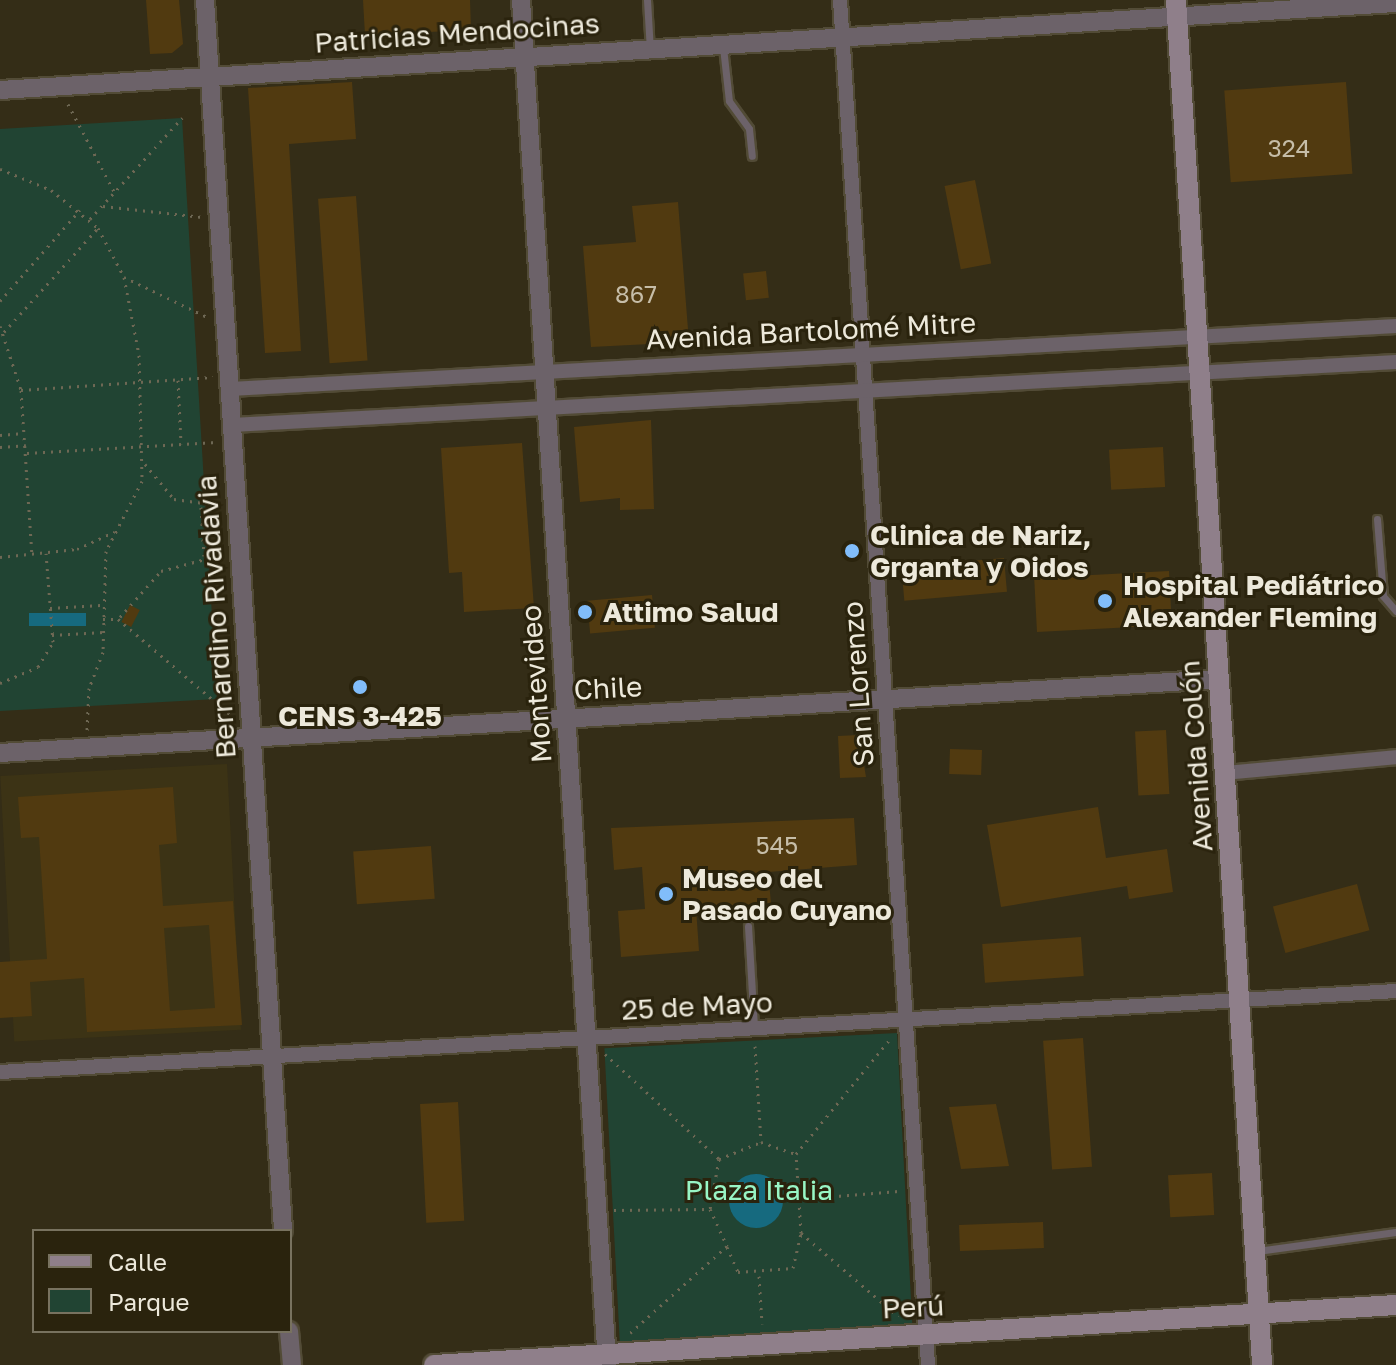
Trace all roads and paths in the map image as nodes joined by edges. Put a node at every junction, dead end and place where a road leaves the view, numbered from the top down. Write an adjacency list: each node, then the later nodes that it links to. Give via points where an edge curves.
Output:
1 (205, 0): 11 (street, Bernardino Rivadavia)
2 (521, 0): 10 (street, Montevideo)
3 (647, 0): 9 (lane)
4 (840, 0): 7 (street, San Lorenzo)
5 (1396, 3): 6 (street, Patricias Mendocinas)
6 (1177, 8): 7 (street, Patricias Mendocinas); 29 (main road, Avenida Colón)
7 (843, 37): 8 (street, Patricias Mendocinas); 30 (street, San Lorenzo)
8 (723, 45): 9 (street, Patricias Mendocinas); 15 (lane, via 729,101 749,129)
9 (650, 50): 10 (street, Patricias Mendocinas)
10 (525, 57): 11 (street, Patricias Mendocinas); 32 (street, Montevideo)
11 (210, 77): 12 (street, Patricias Mendocinas); 37 (street, Bernardino Rivadavia)
12 (0, 90)
13 (182, 118): 17 (path)
14 (80, 124): 17 (path)
15 (752, 156)
16 (0, 169): 19 (path)
17 (115, 193): 18 (path)
18 (103, 206): 20 (path); 21 (path)
19 (80, 210): 21 (path); 24 (path)
20 (188, 216)
21 (90, 219): 22 (path)
22 (98, 228): 23 (path); 28 (path)
23 (124, 277): 25 (path); 36 (path)
24 (0, 301)
25 (194, 310)
26 (0, 326): 28 (path)
27 (1396, 326): 29 (street, Avenida Bartolomé Mitre)
28 (4, 332): 38 (path)
29 (1197, 337): 30 (street, Avenida Bartolomé Mitre); 33 (main road, Avenida Colón)
30 (863, 355): 32 (street, Avenida Bartolomé Mitre); 39 (street, San Lorenzo)
31 (1396, 362): 33 (street)
32 (545, 372): 37 (street, Avenida Bartolomé Mitre); 40 (street, Montevideo)
33 (1200, 372): 39 (street); 65 (main road, Avenida Colón)
34 (198, 379): 35 (path)
35 (178, 380): 36 (path); 46 (path)
36 (142, 383): 38 (path); 49 (path)
37 (230, 389): 41 (street, Bernardino Rivadavia)
38 (21, 390): 42 (path)
39 (865, 390): 40 (street); 68 (street, San Lorenzo)
40 (547, 408): 41 (street); 69 (street, Montevideo)
41 (232, 425): 70 (street, Bernardino Rivadavia)
42 (25, 433): 43 (path); 47 (path)
43 (9, 434): 44 (path); 48 (path)
44 (0, 435)
45 (202, 443): 46 (path)
46 (181, 444): 49 (path)
47 (26, 445): 48 (path); 51 (path)
48 (10, 446): 50 (path)
49 (144, 446): 51 (path); 52 (path)
50 (0, 447)
51 (27, 453): 56 (path)
52 (144, 461): 54 (path, via 138,493); 62 (path, via 162,490 203,506 206,555 161,571)
53 (1377, 519): 60 (lane, via 1383,596)
54 (114, 532): 55 (path); 58 (path)
55 (46, 553): 56 (path); 59 (path)
56 (32, 554): 57 (path)
57 (0, 557)
58 (101, 605): 59 (path); 61 (path)
59 (50, 608): 64 (path)
60 (1396, 611)
61 (103, 619): 62 (path); 63 (path)
62 (118, 619): 67 (path)
63 (104, 632): 64 (path); 71 (path, via 89,688)
64 (52, 635): 66 (path, via 38,667)
65 (1219, 679): 68 (street, Chile); 74 (main road, Avenida Colón)
66 (0, 683)
67 (217, 699)
68 (885, 700): 69 (street, Chile); 78 (street, San Lorenzo)
69 (567, 719): 70 (street, Chile); 80 (street, Montevideo)
70 (252, 738): 71 (street, Chile); 81 (street, Bernardino Rivadavia)
71 (87, 748): 72 (street, Chile)
72 (0, 753)
73 (1396, 757): 74 (street)
74 (1225, 773): 77 (main road, Avenida Colón)
75 (748, 926): 79 (lane)
76 (1396, 991): 77 (street, 25 de Mayo)
77 (1239, 1000): 78 (street, 25 de Mayo); 94 (main road, Avenida Colón)
78 (906, 1020): 79 (street, 25 de Mayo); 84 (path); 86 (street, San Lorenzo)
79 (754, 1028): 80 (street, 25 de Mayo); 83 (path)
80 (587, 1038): 81 (street, 25 de Mayo); 85 (path); 89 (street, Montevideo)
81 (272, 1056): 82 (street, 25 de Mayo); 90 (street, Bernardino Rivadavia)
82 (0, 1072)
83 (761, 1142): 84 (path); 85 (path)
84 (796, 1154): 87 (path)
85 (719, 1159): 88 (path)
86 (917, 1189): 87 (path); 100 (street, San Lorenzo)
87 (799, 1199): 92 (path)
88 (710, 1209): 89 (path); 93 (path)
89 (598, 1210): 102 (street, Montevideo)
90 (283, 1229)
91 (1396, 1232): 94 (lane)
92 (801, 1233): 95 (path, via 793,1268); 98 (path)
93 (727, 1246): 95 (path, via 738,1272); 102 (path)
94 (1255, 1251): 97 (main road, Avenida Colón)
95 (759, 1276): 101 (path)
96 (1396, 1305): 97 (main road, Perú)
97 (1259, 1314): 100 (main road, Perú); 106 (main road, Avenida Colón)
98 (903, 1321)
99 (289, 1333): 103 (street)
100 (926, 1335): 101 (main road, Perú); 105 (street, San Lorenzo)
101 (763, 1345): 102 (main road, Perú)
102 (607, 1360): 104 (main road, Perú)
103 (292, 1365)
104 (434, 1365)
105 (928, 1365)
106 (1262, 1365)

